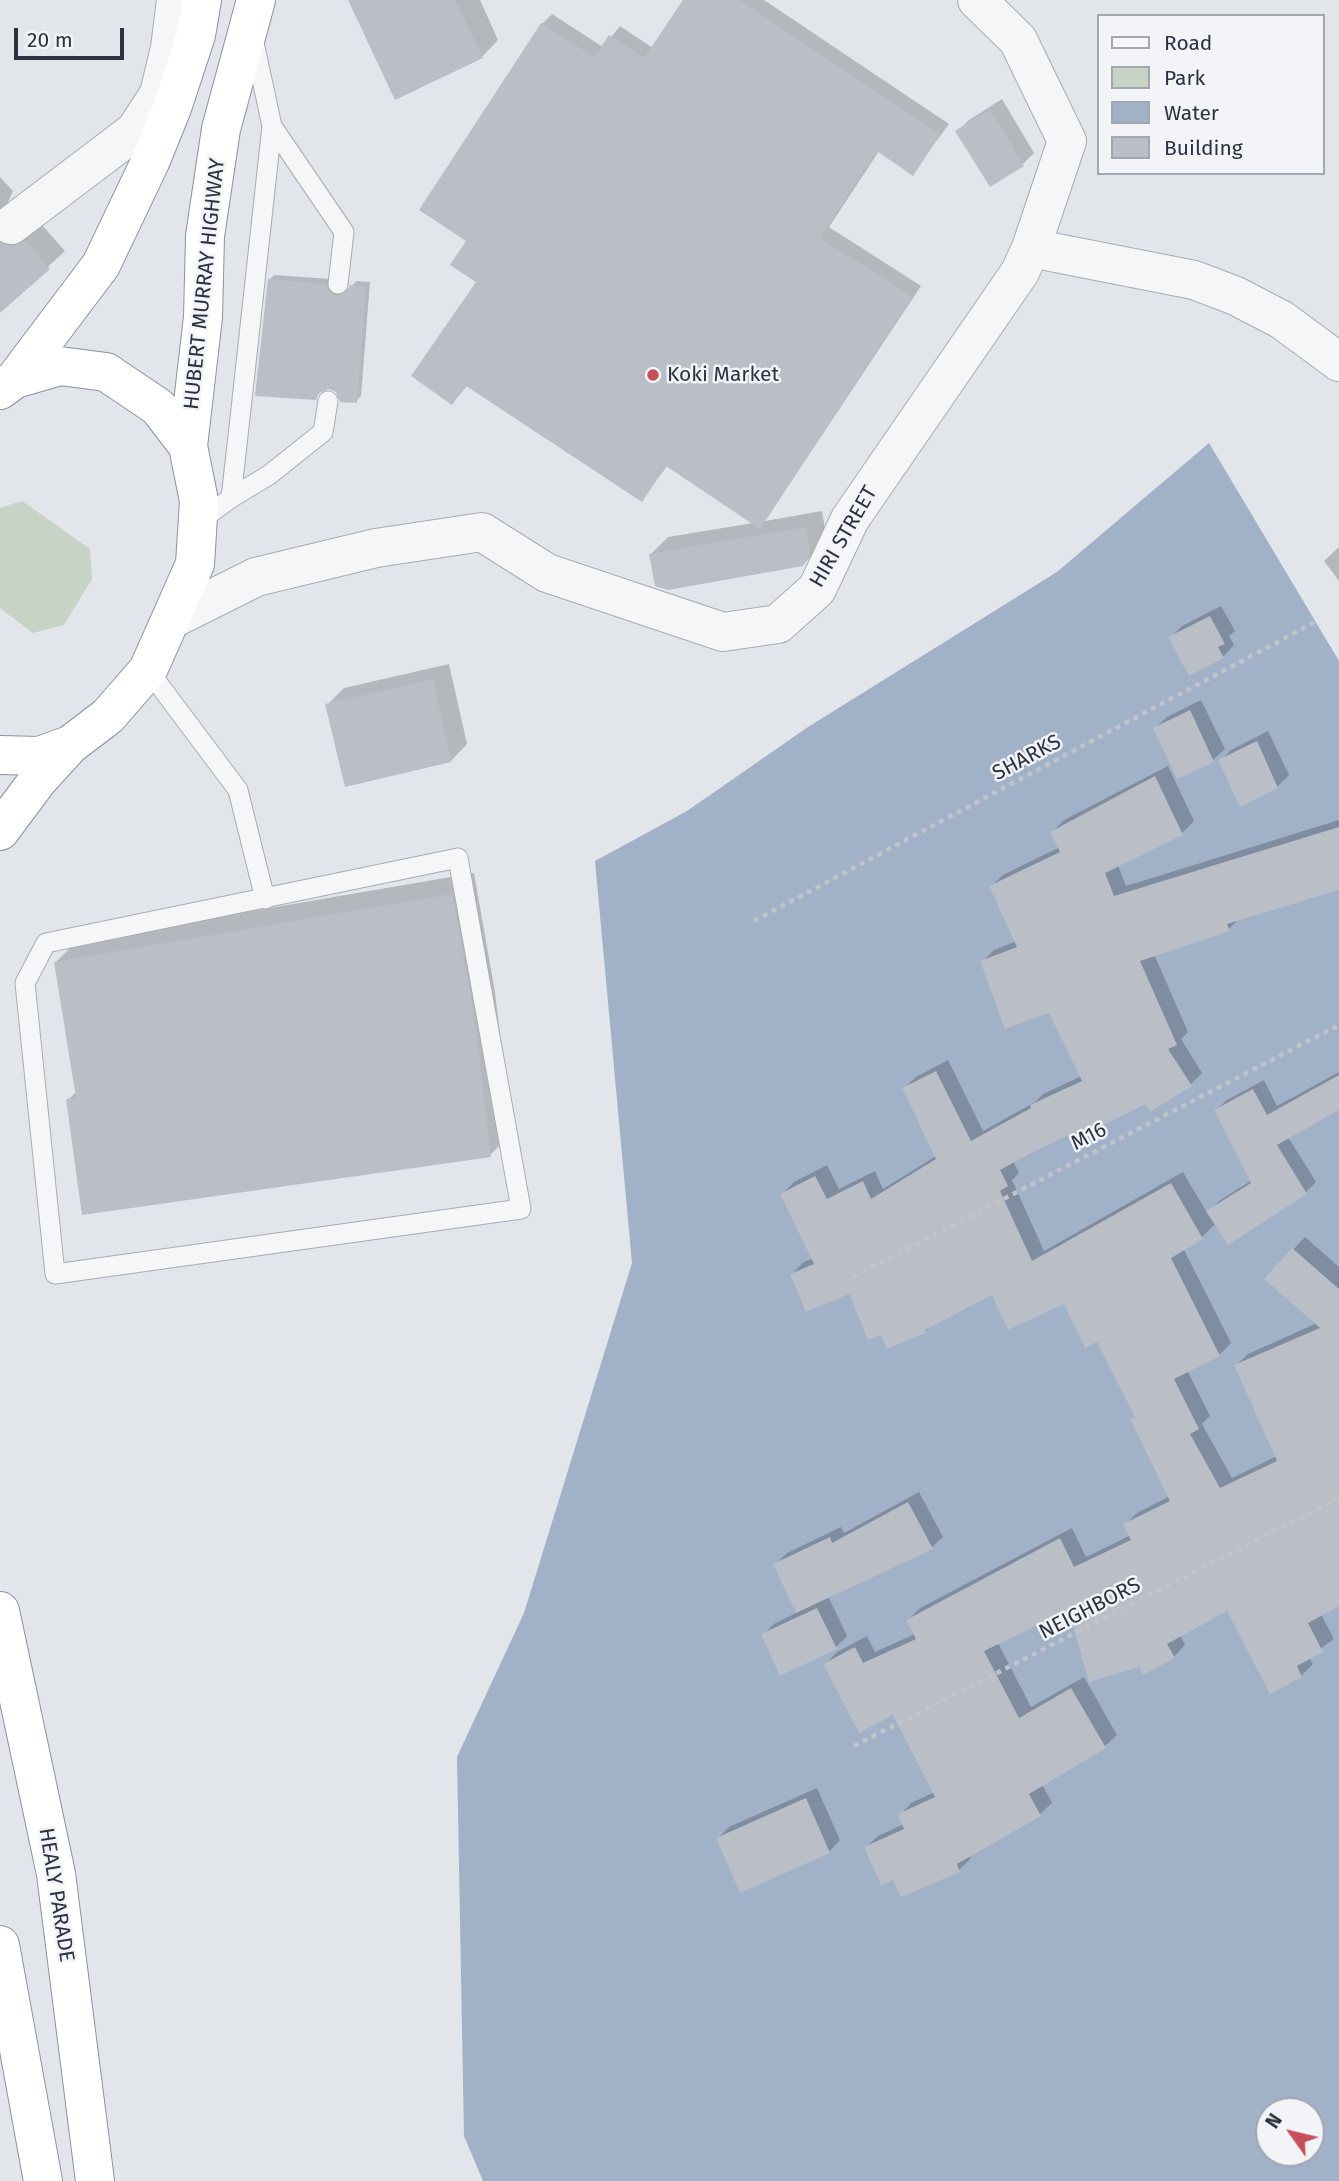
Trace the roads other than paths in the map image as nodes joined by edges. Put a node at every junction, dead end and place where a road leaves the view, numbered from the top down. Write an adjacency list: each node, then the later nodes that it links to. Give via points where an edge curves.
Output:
1 (176, 0): 6 (street, via 159,94 135,131)
2 (202, 0): 10 (highway, HUBERT MURRAY HIGHWAY, via 196,35 172,107 101,265)
3 (985, 3): 7 (street, HIRI STREET, via 1018,40 1067,141)
4 (253, 13): 5 (lane); 12 (highway, HUBERT MURRAY HIGHWAY, via 221,129 205,236 203,317)
5 (272, 126): 8 (lane, via 344,232); 13 (lane)
6 (11, 225)
7 (1031, 248): 9 (street, via 1194,280 1282,320); 15 (street, HIRI STREET, via 1020,272 850,519 817,589 778,624 723,632 547,573 482,532 376,548 256,577)
8 (338, 284)
9 (1339, 362)
10 (7, 384): 12 (highway, HUBERT MURRAY HIGHWAY, via 60,366 106,372 158,407)
11 (328, 401): 13 (lane, via 323,432)
12 (188, 446): 14 (highway, HUBERT MURRAY HIGHWAY, via 199,501)
13 (231, 498): 14 (lane)
14 (198, 522): 15 (highway, HUBERT MURRAY HIGHWAY, via 195,564)
15 (172, 619): 16 (highway, HUBERT MURRAY HIGHWAY)
16 (148, 670): 17 (highway, HUBERT MURRAY HIGHWAY, via 108,716); 20 (lane, via 238,790)
17 (70, 745): 18 (highway, HUBERT MURRAY HIGHWAY, via 39,756); 19 (highway)
18 (0, 755)
19 (0, 831)
20 (265, 899): 20 (lane, via 46,943 26,983 55,1274 521,1209 458,858)
21 (0, 1611): 24 (highway, HEALY PARADE, via 56,1874)
22 (0, 1945): 23 (highway)
23 (43, 2181)
24 (95, 2181)

